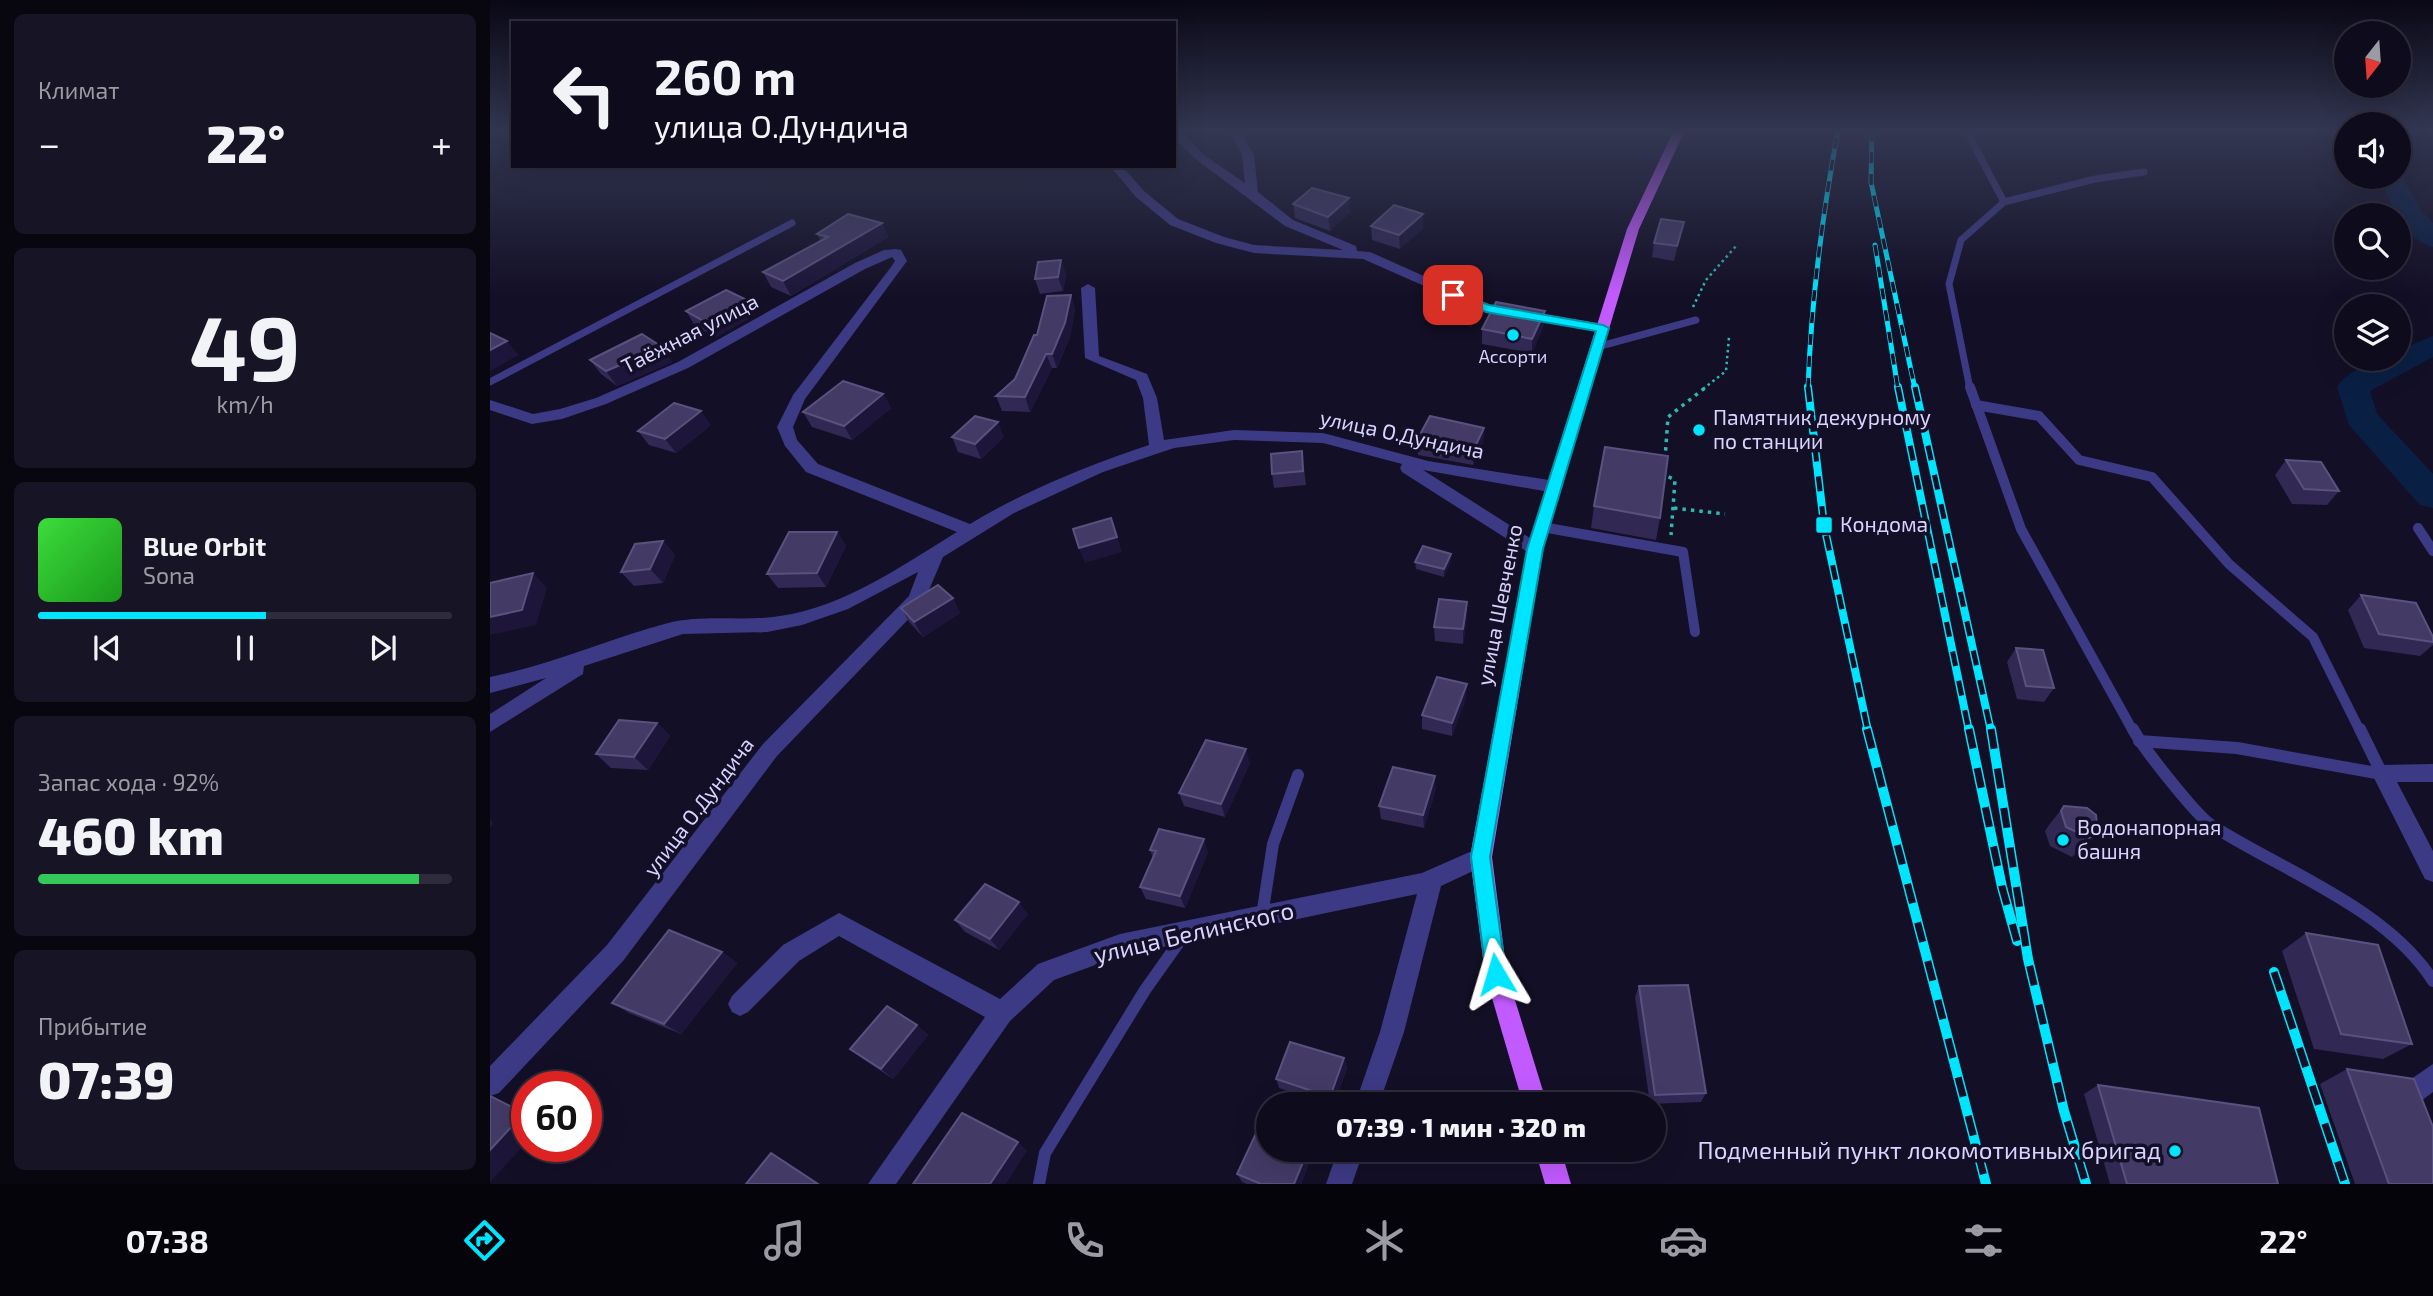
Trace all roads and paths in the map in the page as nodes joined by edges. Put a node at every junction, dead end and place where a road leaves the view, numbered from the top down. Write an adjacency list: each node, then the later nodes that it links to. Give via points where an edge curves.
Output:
1 (1133, 185): 11 (street, via 1174,222 1220,240 1254,249)
2 (1241, 185): 7 (street)
3 (1251, 185): 7 (street)
4 (1654, 185): 14 (main road, улица Шевченко, via 1633,229)
5 (1995, 185): 8 (lane)
6 (2070, 185): 8 (lane)
7 (1252, 193): 11 (street, via 1289,223)
8 (2004, 202): 19 (lane, via 1961,240 1949,284)
9 (792, 223): 17 (lane)
10 (1737, 244): 13 (path, via 1698,291)
11 (1364, 255): 14 (street, via 1486,308)
12 (1088, 288): 20 (street, via 1092,358 1142,377)
13 (1693, 321): 16 (lane)
14 (1603, 328): 16 (main road, улица Шевченко)
15 (1729, 337): 23 (path, via 1726,371 1668,417)
16 (1597, 347): 24 (main road, улица Шевченко)
17 (490, 382)
18 (490, 405): 29 (street, Таёжная улица, via 532,419 601,401 683,365 889,253 900,256 901,261 798,398 785,428 794,448 812,468)
19 (1976, 405): 38 (lane, via 2021,529); 40 (lane, via 2039,416 2079,460 2152,477 2229,564 2313,637)
20 (1157, 448): 21 (street, улица О.Дундича, via 1234,435 1323,438); 29 (street, улица О.Дундича, via 1097,468)
21 (1381, 452): 24 (street, улица О.Дундича, via 1428,466); 31 (street)
22 (1649, 472): 23 (path)
23 (1662, 473): 25 (path, via 1675,480)
24 (1555, 487): 27 (main road, улица Шевченко)
25 (1674, 508): 26 (path); 30 (path, via 1671,535)
26 (1725, 514)
27 (1542, 527): 30 (lane); 31 (main road, улица Шевченко)
28 (2418, 528): 32 (lane)
29 (970, 531): 33 (street, улица О.Дундича)
30 (1656, 547): 34 (lane, via 1683,552)
31 (1535, 549): 42 (main road, улица Шевченко)
32 (2433, 551)
33 (936, 554): 35 (street, улица О.Дундича, via 835,609 809,617 778,624 696,624); 51 (street, улица О.Дундича, via 917,599 770,750 615,953)
34 (1695, 632)
35 (603, 652): 36 (street, улица О.Дундича, via 529,678); 37 (street, улица О.Дундича)
36 (490, 685)
37 (490, 724)
38 (2139, 741): 40 (lane, via 2237,748); 47 (lane, via 2208,823 2327,890 2417,956)
39 (2433, 773): 40 (street)
40 (2382, 774): 43 (street)
41 (1298, 775): 45 (lane, via 1273,844)
42 (1481, 857): 44 (street, улица Белинского); 53 (main road, улица Шевченко, via 1496,974)
43 (2433, 872)
44 (1432, 879): 45 (street, улица Белинского); 52 (street, via 1392,1032)
45 (1261, 916): 46 (street, улица Белинского)
46 (1186, 932): 49 (street, улица Белинского, via 1120,945 1046,972); 58 (lane, via 1045,1153)
47 (2433, 981)
48 (740, 1004): 49 (street, via 791,953 839,924)
49 (1002, 1013): 57 (street, улица Белинского)
50 (2433, 1076): 54 (street, via 2407,1097)
51 (490, 1084)
52 (1371, 1092)
53 (1531, 1092)
54 (2420, 1134)
55 (1347, 1162): 59 (street)
56 (1552, 1162): 60 (main road)
57 (881, 1184)
58 (1039, 1184)
59 (1339, 1184)
60 (1558, 1184)

